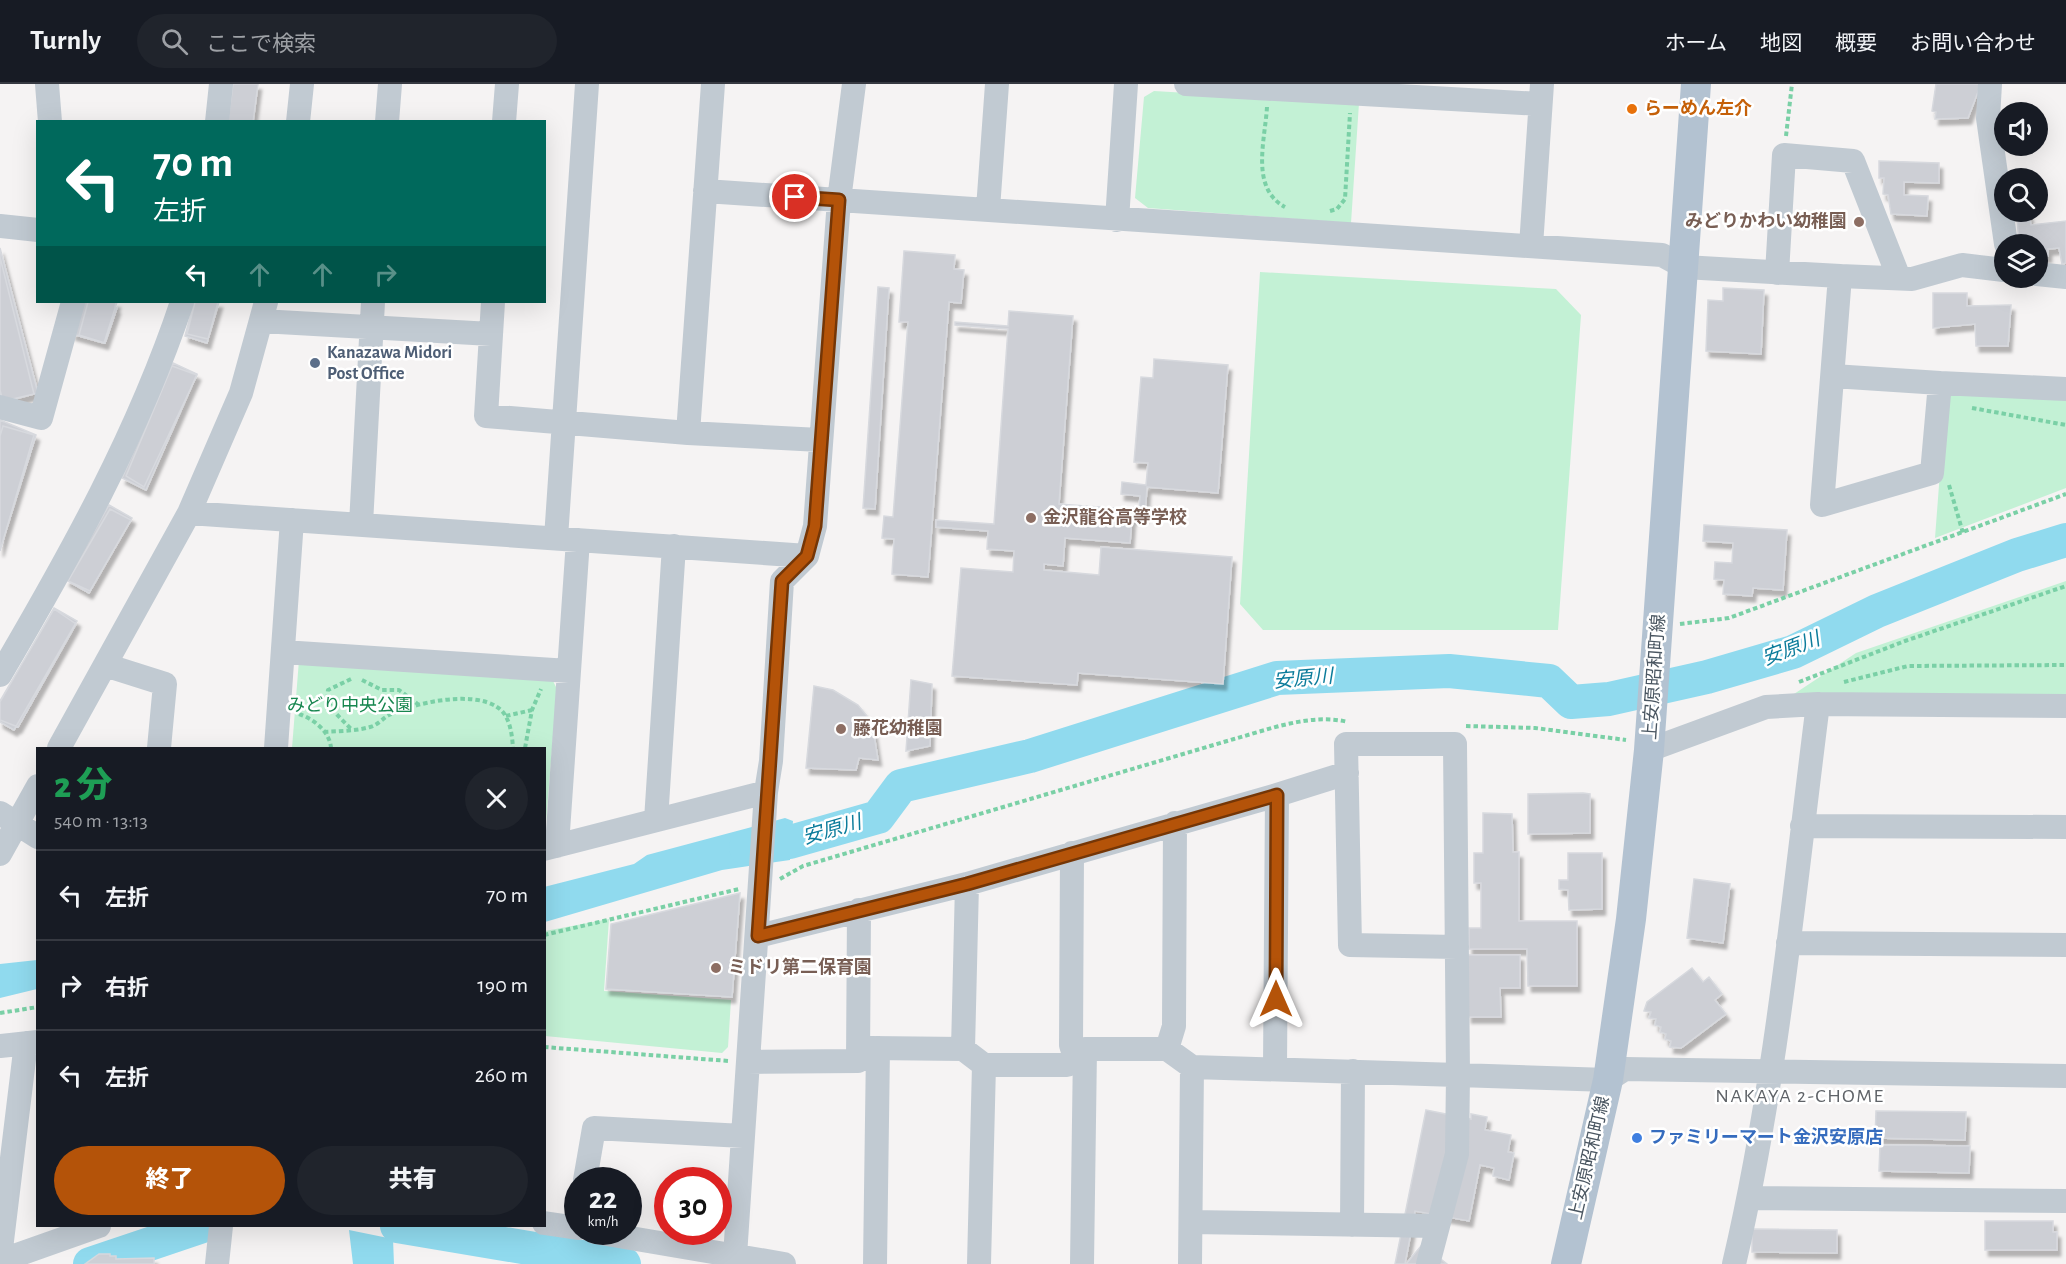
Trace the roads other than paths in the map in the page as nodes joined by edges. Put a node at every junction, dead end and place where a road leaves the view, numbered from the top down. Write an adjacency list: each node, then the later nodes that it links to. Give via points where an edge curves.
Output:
1 (47, 84): 15 (street)
2 (221, 84): 16 (street)
3 (302, 84): 17 (street)
4 (390, 84): 18 (street)
5 (507, 84): 19 (street)
6 (587, 84): 46 (street)
7 (713, 84): 20 (street)
8 (854, 84): 21 (street)
9 (997, 84): 22 (street)
10 (1126, 84): 23 (street)
11 (1186, 84): 14 (street, via 1349,93)
12 (1696, 84): 28 (main road, 上安原昭和町線)
13 (1990, 84): 26 (street, via 1988,118)
14 (1541, 94): 27 (street)
15 (50, 120)
16 (217, 120)
17 (298, 120)
18 (387, 120)
19 (504, 120)
20 (705, 191): 21 (street); 47 (street)
21 (839, 200): 22 (street); 48 (street)
22 (988, 209): 23 (street)
23 (1117, 220): 27 (street)
24 (0, 226): 25 (street)
25 (36, 230)
26 (2005, 234)
27 (1531, 246): 28 (street, via 1662,255)
28 (1684, 267): 30 (street); 61 (main road, 上安原昭和町線)
29 (1994, 269): 34 (street, via 1962,265 1912,279)
30 (1777, 273): 32 (street); 34 (street, via 1784,155 1853,161)
31 (2048, 275): 33 (street)
32 (1840, 276): 34 (street); 42 (street)
33 (2066, 277)
34 (1899, 278)
35 (73, 303): 45 (street, via 41,418)
36 (182, 303): 58 (street, via 162,363 107,485)
37 (373, 303): 40 (street)
38 (493, 303): 41 (street)
39 (264, 311): 40 (street); 49 (street, via 241,393)
40 (371, 327): 41 (street); 51 (street)
41 (491, 334): 46 (street, via 486,416)
42 (1833, 376): 43 (street); 43 (street, via 1822,505 1932,473)
43 (1940, 383): 44 (street)
44 (2066, 389)
45 (0, 407)
46 (564, 423): 47 (street); 52 (street)
47 (688, 433): 48 (street)
48 (820, 440): 54 (street, via 815,526)
49 (189, 513): 50 (street); 56 (street)
50 (292, 520): 51 (street); 55 (street)
51 (361, 524): 52 (street)
52 (567, 539): 53 (street); 57 (street)
53 (674, 546): 54 (street); 70 (street)
54 (807, 556): 68 (street, via 782,581)
55 (283, 652): 57 (street); 64 (street)
56 (105, 665): 62 (street); 63 (street, via 165,684)
57 (558, 671): 75 (street)
58 (0, 675)
59 (1818, 704): 60 (street); 61 (street, via 1766,707); 72 (street)
60 (2066, 706)
61 (1650, 745): 99 (main road, 上安原昭和町線)
62 (59, 747)
63 (159, 747)
64 (276, 747)
65 (1347, 773): 67 (street); 83 (street, via 1350,945); 83 (street, via 1346,744 1455,744)
66 (36, 788): 69 (street)
67 (1277, 795): 71 (street); 94 (street)
68 (766, 799): 70 (street); 80 (street)
69 (8, 819): 74 (street); 77 (street)
70 (656, 820): 75 (street)
71 (1175, 823): 76 (street); 88 (street, via 1174,1026)
72 (1802, 826): 73 (street); 81 (street)
73 (2066, 827)
74 (36, 836)
75 (551, 847)
76 (1072, 853): 78 (street); 89 (street, via 1071,1046)
77 (0, 854)
78 (967, 884): 79 (street); 87 (street)
79 (859, 910): 80 (street); 90 (street)
80 (758, 936): 91 (street)
81 (1788, 943): 82 (street); 96 (street)
82 (2066, 945)
83 (1457, 946): 97 (street)
84 (32, 1043): 85 (street); 113 (street)
85 (0, 1046)
86 (878, 1048): 87 (street); 90 (street, via 871,1048); 116 (street)
87 (963, 1049): 92 (street)
88 (1167, 1049): 89 (street); 93 (street)
89 (1080, 1053): 92 (street, via 1067,1065); 118 (street)
90 (858, 1061): 91 (street)
91 (748, 1062): 100 (street)
92 (984, 1065): 117 (street)
93 (1192, 1066): 94 (street); 104 (street)
94 (1275, 1067): 95 (street)
95 (1353, 1071): 97 (street); 106 (street)
96 (1771, 1072): 98 (street); 99 (street, via 1625,1069); 102 (street)
97 (1458, 1075): 99 (street); 108 (street, via 1457,1154)
98 (2066, 1076)
99 (1608, 1080): 121 (main road, 上安原昭和町線)
100 (743, 1136): 101 (street, via 594,1128); 112 (street)
101 (587, 1167)
102 (1750, 1198): 103 (street); 122 (street)
103 (2066, 1201)
104 (1191, 1222): 106 (street); 119 (street)
105 (546, 1223): 107 (street)
106 (1352, 1225): 108 (street)
107 (564, 1226)
108 (1438, 1226): 120 (street)
109 (96, 1227): 113 (street)
110 (221, 1229): 114 (street)
111 (642, 1240): 112 (street)
112 (735, 1256): 115 (street)
113 (0, 1259)
114 (217, 1264)
115 (784, 1264)
116 (875, 1264)
117 (979, 1264)
118 (1082, 1264)
119 (1190, 1264)
120 (1428, 1264)
121 (1566, 1264)
122 (1734, 1264)

